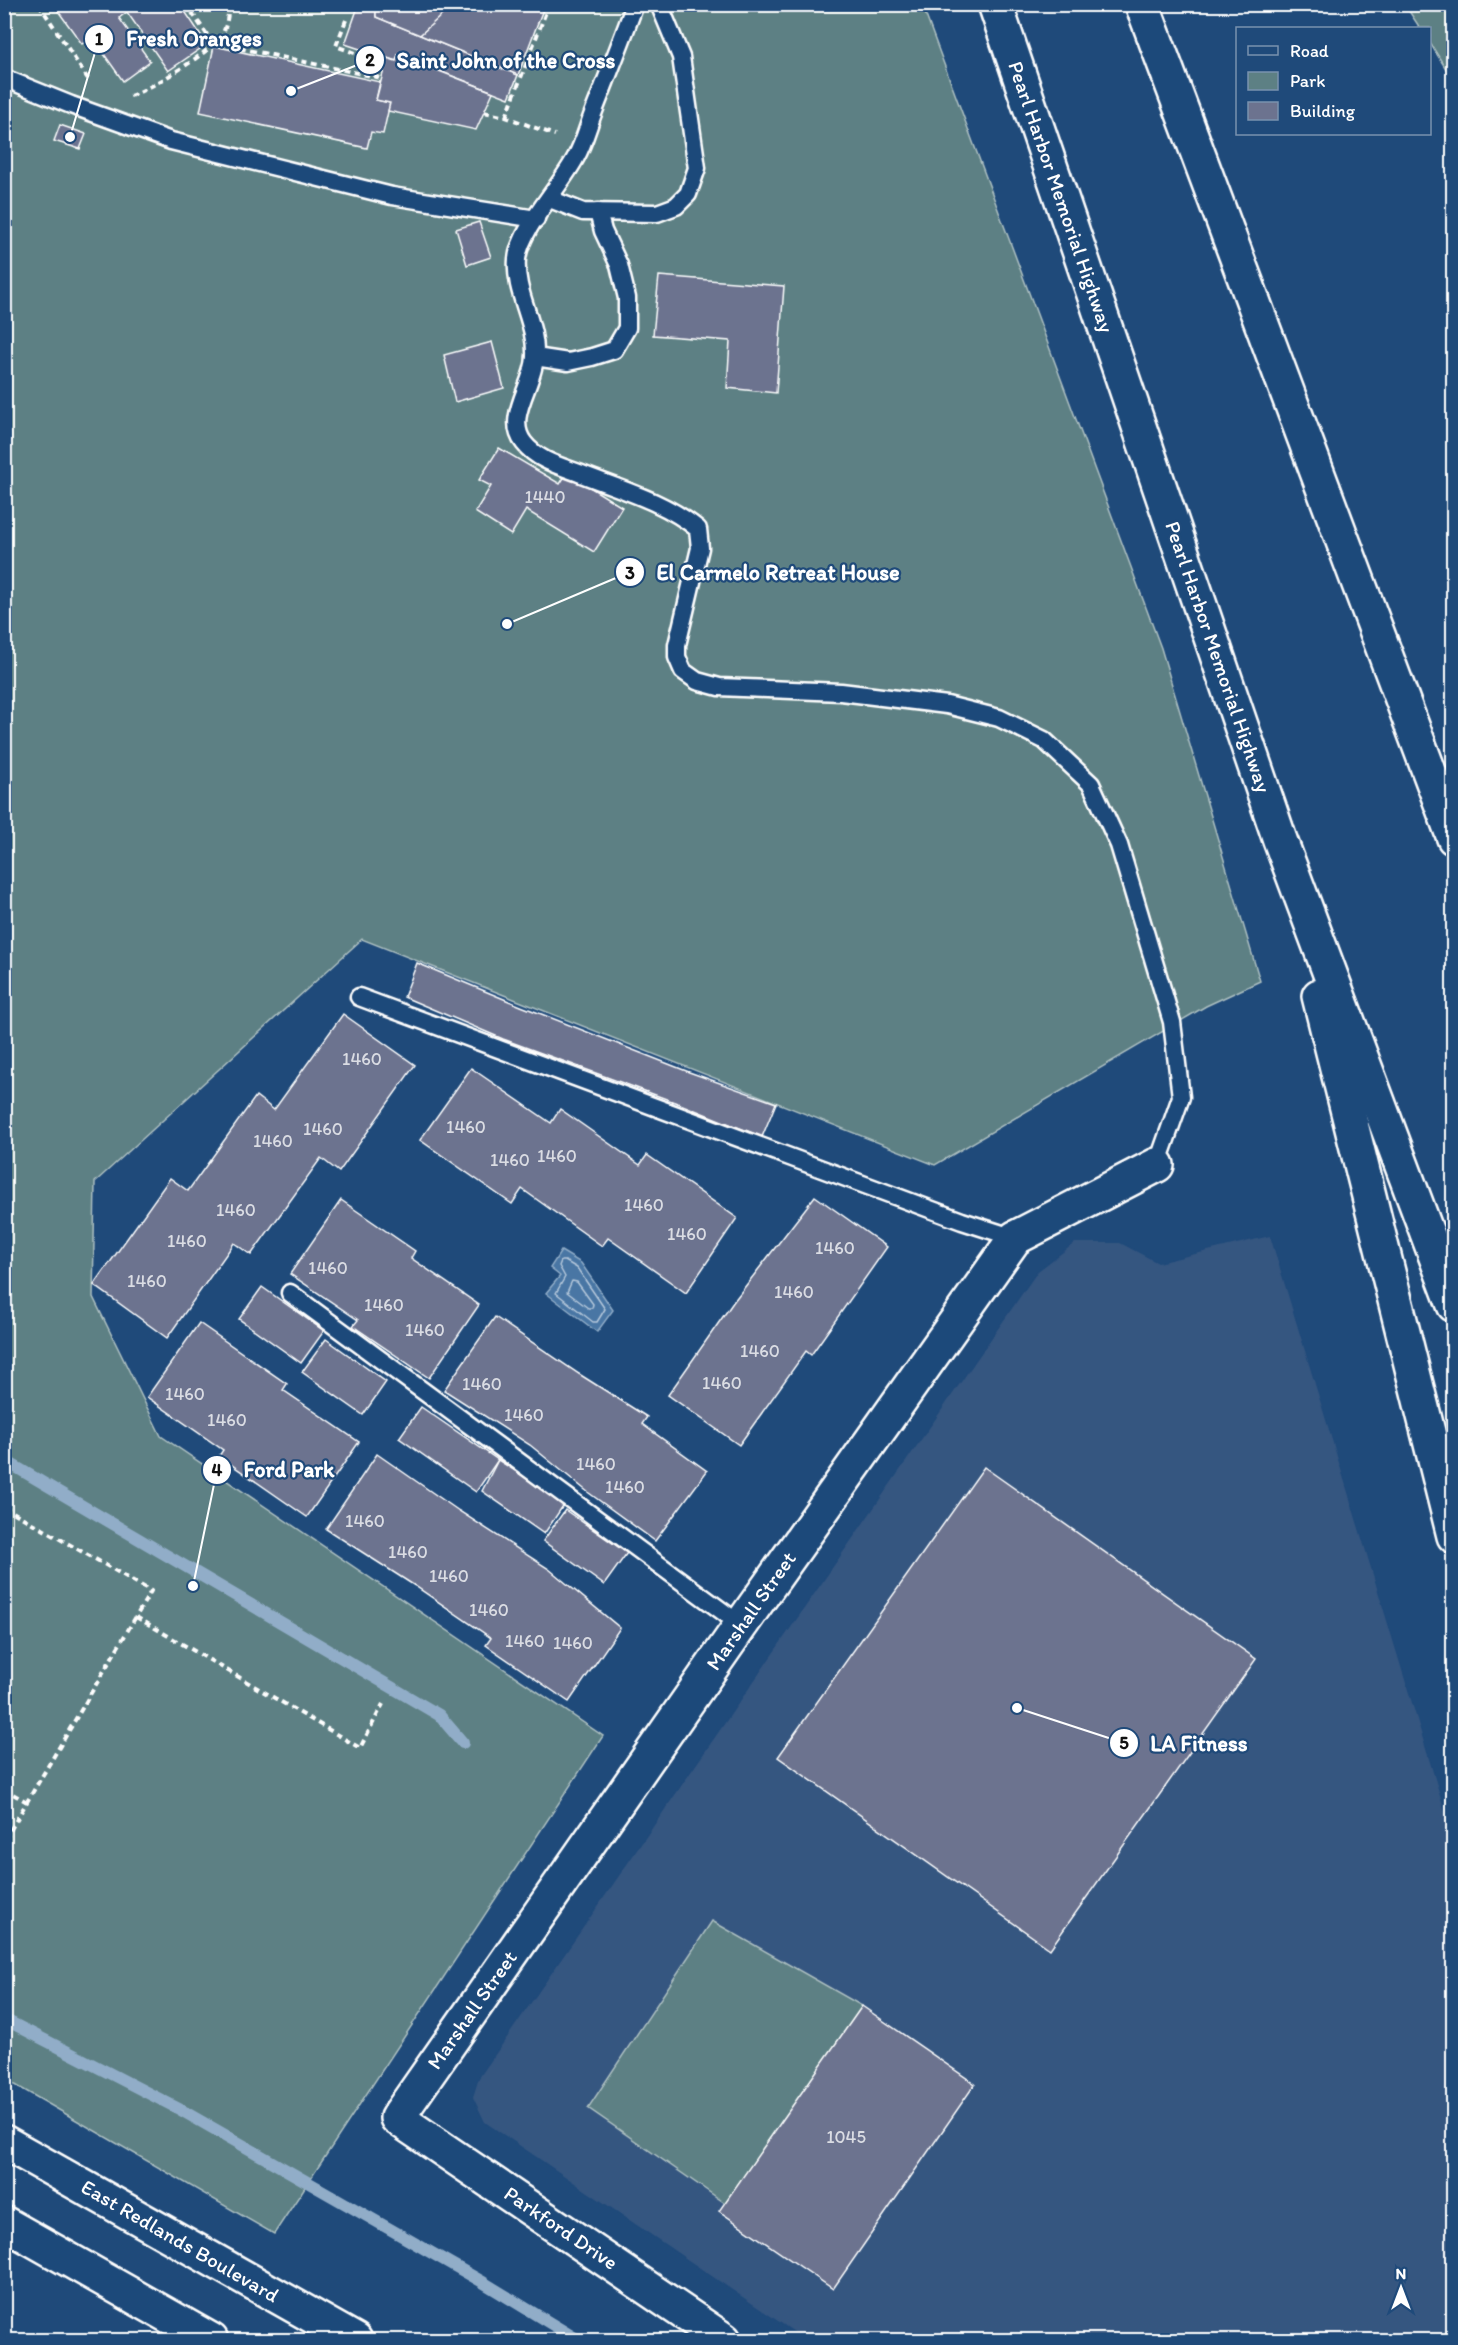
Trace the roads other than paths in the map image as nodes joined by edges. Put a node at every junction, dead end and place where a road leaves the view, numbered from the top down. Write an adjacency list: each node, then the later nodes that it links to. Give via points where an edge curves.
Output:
1 (635, 4): 6 (lane, via 576,157)
2 (659, 4): 7 (lane, via 681,57 697,168 688,194 676,207 657,213)
3 (995, 4): 13 (main road, Pearl Harbor Memorial Highway)
4 (1142, 4): 10 (main road)
5 (4, 78): 8 (lane, via 171,141 392,196)
6 (550, 199): 7 (lane, via 583,212); 8 (lane)
7 (598, 212): 9 (lane, via 619,265 627,298 627,328 614,350 592,357 568,362)
8 (536, 219): 9 (lane, via 517,258 517,282 531,327)
9 (535, 357): 15 (lane, via 516,419 524,443 541,459 661,505 698,529 700,548 677,645 683,671 697,681 719,687 841,692 946,705 999,718 1044,740 1092,784 1119,845 1172,1022 1181,1097)
10 (1434, 785): 11 (main road); 12 (main road)
11 (1454, 825)
12 (1454, 838)
13 (1280, 840): 18 (main road, Pearl Harbor Memorial Highway); 19 (main road)
14 (359, 998): 16 (lane)
15 (1157, 1165): 16 (main road, Marshall Street)
16 (1015, 1238): 20 (main road, Marshall Street)
17 (290, 1293): 20 (lane)
18 (1454, 1305)
19 (1454, 1536)
20 (741, 1625): 21 (main road, Marshall Street)
21 (397, 2118): 26 (main road, Parkford Drive)
22 (4, 2142): 25 (main road, East Redlands Boulevard)
23 (4, 2223): 24 (main road)
24 (211, 2340)
25 (355, 2340)
26 (724, 2340)

